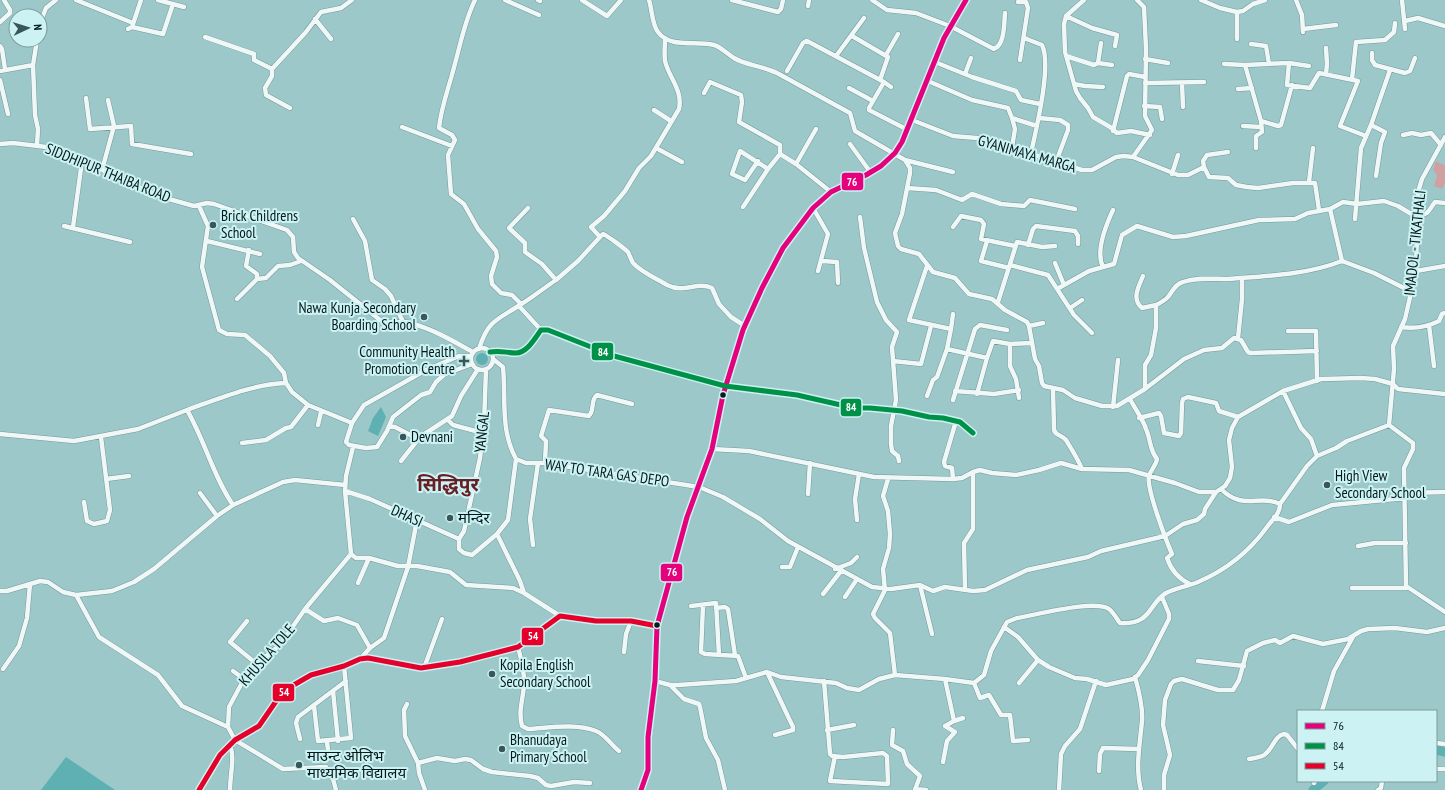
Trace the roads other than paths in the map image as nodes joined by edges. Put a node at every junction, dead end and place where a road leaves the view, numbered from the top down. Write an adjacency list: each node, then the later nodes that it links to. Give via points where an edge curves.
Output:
1 (4, 0): 37 (street, via 10,13)
2 (56, 0): 29 (street)
3 (76, 0): 40 (street)
4 (142, 0): 40 (street)
5 (158, 0): 26 (street)
6 (352, 0): 35 (street, via 341,8 320,12)
7 (475, 0): 128 (street, via 469,12 441,111 439,128 454,137)
8 (505, 0): 23 (street)
9 (582, 0): 10 (street, via 607,16)
10 (621, 0)
11 (649, 0): 47 (street, via 655,26)
12 (732, 0): 13 (street, via 778,12)
13 (783, 0)
14 (809, 0): 27 (street)
15 (872, 0): 41 (street, via 887,10 916,13)
16 (1084, 0): 33 (street)
17 (1137, 0): 63 (street, via 1144,7)
18 (1201, 0): 30 (street)
19 (1265, 0): 25 (street)
20 (1296, 0): 39 (street, via 1302,15 1303,30)
21 (1402, 0): 36 (street)
22 (963, 1): 41 (main road)
23 (514, 2): 32 (street)
24 (1018, 2): 48 (street, via 1027,2)
25 (1252, 2): 30 (street, via 1243,11)
26 (173, 4): 28 (street); 40 (street, via 163,34)
27 (808, 6)
28 (184, 7)
29 (46, 8)
30 (1237, 12): 49 (street)
31 (1005, 13): 41 (street, via 1002,39 996,48)
32 (539, 16)
33 (1066, 16): 54 (street, via 1092,28 1117,35); 60 (street)
34 (864, 18): 45 (street)
35 (315, 19): 50 (street); 75 (street)
36 (1405, 21): 42 (street, via 1418,18); 43 (street)
37 (0, 22)
38 (1395, 23): 82 (street, via 1394,32 1385,40 1356,42)
39 (1336, 25)
40 (131, 26)
41 (950, 26): 65 (main road)
42 (1445, 26)
43 (1406, 29)
44 (898, 34): 58 (street)
45 (852, 36): 58 (street); 59 (street)
46 (205, 37): 75 (street, via 254,54 257,63)
47 (665, 38): 110 (street, via 665,60 681,102); 135 (street, via 674,42 714,45 734,58 766,67 850,113 855,131)
48 (1024, 38): 64 (street); 100 (street, via 1039,42 1044,48)
49 (1237, 38)
50 (331, 39)
51 (1101, 43): 66 (street)
52 (1251, 44): 70 (street, via 1266,46)
53 (0, 46): 76 (street)
54 (1115, 46)
55 (36, 48): 71 (street)
56 (1326, 48): 80 (street)
57 (1372, 53): 77 (street, via 1374,65)
58 (886, 55): 84 (street, via 888,60)
59 (836, 56): 78 (street, via 806,41); 84 (street)
60 (1066, 56): 66 (street, via 1094,65); 89 (street)
61 (971, 58): 79 (street)
62 (1415, 58): 77 (street, via 1408,73)
63 (1145, 59): 67 (street); 81 (street)
64 (1020, 60)
65 (935, 62): 79 (street); 85 (main road)
66 (1098, 63): 72 (street)
67 (1168, 63)
68 (1289, 63): 70 (street); 74 (street); 90 (street, via 1286,84)
69 (1224, 64): 73 (street)
70 (1269, 64): 73 (street)
71 (33, 65): 76 (street); 127 (street)
72 (1112, 65)
73 (1245, 65): 94 (street)
74 (1309, 66)
75 (272, 69): 103 (street, via 272,76 265,88 266,95)
76 (3, 70)
77 (1390, 70): 115 (street)
78 (787, 72)
79 (965, 74): 100 (street, via 1016,91 1021,100)
80 (1326, 74): 82 (street); 90 (street, via 1318,74 1311,87)
81 (1145, 77): 87 (street); 120 (street, via 1129,74 1127,76)
82 (1352, 79): 123 (street, via 1358,83 1340,126)
83 (0, 80): 105 (street)
84 (882, 81): 91 (street); 99 (street)
85 (928, 81): 106 (street, via 972,100 1008,108); 109 (main road)
86 (1204, 82): 88 (street)
87 (1145, 83): 88 (street); 101 (street)
88 (1182, 83): 102 (street)
89 (1074, 84): 92 (street); 120 (street, via 1076,92 1093,117)
90 (1292, 85): 111 (street, via 1281,125)
91 (891, 87)
92 (1102, 87)
93 (849, 88): 99 (street)
94 (1252, 88): 95 (street); 111 (street)
95 (1238, 89)
96 (704, 93): 138 (street, via 710,82 741,96 738,122 780,145)
97 (86, 98): 112 (street, via 90,129)
98 (108, 100): 112 (street)
99 (873, 101): 119 (street, via 869,110)
100 (1040, 104): 107 (street)
101 (1144, 106): 108 (street, via 1160,107); 121 (street, via 1145,116 1152,128)
102 (1183, 107)
103 (290, 108)
104 (654, 110): 110 (street)
105 (8, 114)
106 (1012, 118): 113 (street); 130 (street, via 1015,129)
107 (1039, 118): 113 (street); 145 (street, via 1060,120 1068,125)
108 (1162, 119)
109 (912, 120): 119 (main road); 130 (street, GYANIMAYA MARGA, via 957,138 977,138)
110 (671, 121): 131 (street)
111 (1261, 121): 117 (street)
112 (114, 126): 137 (street, via 132,127 132,144); 149 (street)
113 (1037, 126): 136 (street)
114 (1243, 126): 117 (street)
115 (1371, 126): 123 (street); 153 (street, via 1385,132)
116 (402, 127): 128 (street)
117 (1261, 127): 132 (street, via 1261,134 1256,136)
118 (816, 129): 146 (street)
119 (908, 130): 135 (main road)
120 (1113, 131): 121 (street, via 1117,134 1132,131)
121 (1150, 135): 140 (street)
122 (1403, 135): 129 (street, via 1431,133)
123 (1366, 136): 158 (street, via 1361,148)
124 (1445, 137): 129 (street, IMADOL - TIKATHALI)
125 (0, 144): 127 (street, SIDDHIPUR THAIBA ROAD, via 13,142)
126 (850, 144): 151 (street)
127 (37, 145): 142 (street, SIDDHIPUR THAIBA ROAD, via 55,148)
128 (452, 146): 205 (street, via 448,155 451,194 464,204 478,229 496,251 492,284 501,293 512,295)
129 (1441, 146): 167 (street, IMADOL - TIKATHALI, via 1420,186)
130 (1012, 147): 136 (street, GYANIMAYA MARGA)
131 (656, 148): 143 (street); 174 (street, via 639,168 625,191 591,227)
132 (1256, 148)
133 (1313, 148): 154 (street)
134 (1228, 152): 147 (street, via 1207,155 1203,161)
135 (895, 153): 141 (street); 151 (main road)
136 (1031, 153): 145 (street, GYANIMAYA MARGA)
137 (191, 154)
138 (780, 154): 146 (street); 148 (street)
139 (1178, 155): 152 (street)
140 (1133, 157): 145 (street, GYANIMAYA MARGA, via 1116,157 1088,170); 152 (street, GYANIMAYA MARGA)
141 (905, 160): 150 (street); 155 (street, via 910,168)
142 (82, 161): 149 (street, SIDDHIPUR THAIBA ROAD); 172 (street)
143 (682, 162)
144 (758, 162): 144 (street, via 740,151 732,174 744,180); 148 (street)
145 (1056, 162)
146 (796, 164): 156 (street)
147 (1204, 167): 152 (street, GYANIMAYA MARGA, via 1188,175); 154 (street, via 1209,177 1228,178 1236,185 1247,187)
148 (768, 169): 160 (street)
149 (102, 170): 159 (street, SIDDHIPUR THAIBA ROAD, via 158,196)
150 (952, 172)
151 (871, 173): 156 (main road)
152 (1172, 174)
153 (1376, 176)
154 (1310, 182): 166 (street, via 1316,185)
155 (907, 188): 163 (street, via 936,190 962,200 972,194 1014,206 1024,206 1030,200); 188 (street, via 894,237 901,249 919,254)
156 (831, 192): 162 (main road)
157 (1445, 203): 167 (street, via 1435,202 1428,212)
158 (1357, 204): 164 (street, via 1343,202); 167 (street, via 1384,201); 170 (street)
159 (199, 206): 175 (street, via 208,226); 184 (street, SIDDHIPUR THAIBA ROAD, via 214,204 287,230 293,237 294,252)
160 (743, 207)
161 (528, 208): 197 (street, via 509,228 525,243 525,252 542,264)
162 (813, 208): 185 (street, via 828,234); 213 (main road, via 783,248)
163 (1075, 209)
164 (1330, 209): 166 (street); 186 (street)
165 (1113, 210): 191 (street, via 1101,247)
166 (1319, 210): 191 (street, via 1295,218 1259,220 1186,236 1173,237 1137,226 1122,235 1114,264)
167 (1417, 216): 193 (street, IMADOL - TIKATHALI)
168 (860, 217): 234 (street, via 864,248 877,302 886,320 897,332 892,347)
169 (353, 219): 210 (street, via 365,241 372,280 391,296)
170 (1355, 219)
171 (64, 226): 172 (street)
172 (73, 227): 177 (street)
173 (952, 227): 176 (street, via 961,216 981,220 984,224 980,238)
174 (600, 237): 197 (street); 213 (street, via 603,234 609,237 628,252 633,263 640,269 669,286 683,289 698,285 712,288 720,304 731,317)
175 (207, 241): 182 (street); 240 (street, via 202,267 219,330 227,334 245,335 270,356 284,373)
176 (987, 241): 180 (street); 190 (street, via 981,261)
177 (130, 242)
178 (1028, 244): 179 (street, via 1036,226 1075,231); 180 (street, via 1017,242); 181 (street, via 1050,248)
179 (1078, 244)
180 (1015, 246): 190 (street)
181 (1055, 246)
182 (248, 250): 183 (street); 195 (street, via 246,266 257,274)
183 (260, 254)
184 (301, 261): 195 (street, via 278,266 266,278); 210 (street, via 330,280 380,320 386,323)
185 (822, 261): 192 (street); 198 (street, via 837,262)
186 (1342, 261): 196 (street, via 1322,269); 201 (street)
187 (1054, 263): 199 (street)
188 (927, 266): 204 (street, via 933,272 955,278 969,294); 214 (street, via 908,317 910,321)
189 (1445, 266): 193 (street)
190 (1010, 267): 200 (street, via 1048,275); 204 (street)
191 (1103, 267): 199 (street, via 1089,271)
192 (818, 271)
193 (1416, 271): 201 (street, IMADOL - TIKATHALI)
194 (1143, 276): 206 (street, via 1136,295 1139,306 1142,308)
195 (257, 278): 202 (street)
196 (1242, 278): 206 (street, via 1208,278 1183,282); 222 (street)
197 (556, 280): 205 (street)
198 (838, 283)
199 (1064, 285): 200 (street)
200 (1056, 289): 207 (street)
201 (1412, 292): 216 (street, IMADOL - TIKATHALI)
202 (237, 299)
203 (1082, 300): 207 (street)
204 (998, 302): 215 (street, via 1005,310)
205 (520, 305): 218 (street); 225 (street, via 488,327)
206 (1156, 305): 244 (street, via 1157,319 1151,355 1145,365)
207 (1070, 308): 221 (street)
208 (1445, 313): 212 (street, via 1438,322)
209 (953, 314): 217 (street)
210 (403, 322): 229 (street, via 438,333)
211 (1043, 323): 215 (street)
212 (1429, 325): 216 (street, via 1414,329); 236 (street)
213 (745, 326): 242 (main road)
214 (931, 326): 217 (street); 234 (street, via 921,364)
215 (1029, 326): 223 (street)
216 (1401, 327): 241 (street, IMADOL - TIKATHALI, via 1393,346)
217 (951, 329): 226 (street)
218 (541, 330): 228 (street, via 525,350); 242 (street, via 548,330 614,356)
219 (1007, 330): 230 (street, via 978,326)
220 (1288, 331): 227 (street, via 1316,331)
221 (1092, 333)
222 (1238, 338): 227 (street, via 1251,353); 244 (street, via 1234,338 1222,348 1204,350 1184,359)
223 (1031, 343): 224 (street); 243 (street, via 1042,382 1044,386)
224 (1010, 344): 231 (street, via 993,341); 245 (street, via 1010,366)
225 (479, 349): 228 (street); 229 (street)
226 (947, 349): 230 (street); 250 (street)
227 (1317, 351): 239 (street)
228 (490, 352): 232 (street)
229 (472, 354): 235 (street); 264 (street, via 449,359 364,405)
230 (967, 354): 231 (street); 246 (street)
231 (987, 358): 248 (street)
232 (493, 359): 238 (street); 277 (street, via 503,367 504,421)
233 (1118, 360): 256 (street)
234 (893, 361): 258 (street)
235 (472, 364): 237 (street); 267 (street, via 445,374 430,392 421,395 393,417)
236 (1434, 366)
237 (478, 369): 238 (street); 262 (street)
238 (486, 369): 268 (street, YANGAL)
239 (1317, 381): 241 (street, via 1368,378); 247 (street)
240 (286, 383): 255 (street, via 292,392); 257 (street, via 273,383 254,388)
241 (1393, 384): 249 (street, via 1398,389); 266 (street, IMADOL - TIKATHALI)
242 (725, 386): 258 (street, via 762,389 854,408); 275 (main road)
243 (1053, 388): 256 (street, via 1102,406); 283 (street, via 1055,433 1066,440)
244 (1145, 389): 252 (street)
245 (1018, 390): 248 (street); 251 (street)
246 (955, 391): 248 (street); 253 (street)
247 (1283, 391): 260 (street); 276 (street, via 1301,428 1311,439)
248 (977, 394)
249 (1445, 394)
250 (927, 396)
251 (1019, 398)
252 (1130, 399): 256 (street); 261 (street)
253 (953, 400)
254 (632, 404): 281 (street, via 597,395 593,399 592,414 589,416 549,410 541,436 546,441)
255 (308, 405): 259 (street); 273 (street, via 291,428 286,428 266,440)
256 (1114, 406)
257 (187, 410): 271 (street, via 153,424); 301 (street, via 223,491)
258 (895, 410): 263 (street); 279 (street, via 891,426 891,448 897,453)
259 (321, 412): 264 (street); 265 (street)
260 (1238, 417): 261 (street, via 1219,411 1216,403 1188,397 1183,399 1179,436 1164,433 1159,413); 294 (street, via 1229,440 1232,473 1228,482)
261 (1139, 418): 287 (street, via 1146,429 1152,452 1157,458)
262 (448, 420): 268 (street, via 453,425); 272 (street)
263 (956, 421): 269 (street); 290 (street, via 944,462 945,466 952,468)
264 (352, 423): 274 (street, via 346,442)
265 (318, 425)
266 (1389, 425): 276 (street); 298 (street, via 1413,443 1414,449 1404,468)
267 (389, 426): 272 (street, via 395,426); 274 (street, via 376,447)
268 (483, 433): 308 (street, YANGAL, via 480,458 465,524)
269 (973, 433)
270 (0, 434): 271 (street, via 74,441)
271 (101, 436): 288 (street)
272 (418, 439): 278 (street)
273 (242, 443)
274 (353, 447): 291 (street)
275 (712, 449): 282 (street, via 749,451); 292 (main road)
276 (1317, 456): 300 (street)
277 (516, 459): 280 (street, WAY TO TARA GAS DEPO); 306 (street, via 508,520)
278 (401, 461)
279 (899, 461)
280 (538, 463): 281 (street, WAY TO TARA GAS DEPO); 310 (street, via 530,513)
281 (545, 463): 292 (street, WAY TO TARA GAS DEPO)
282 (810, 463): 285 (street); 297 (street)
283 (1082, 469): 284 (street, via 1061,462 1016,475 980,470); 287 (street, via 1129,470)
284 (973, 472): 290 (street); 328 (street, via 973,529 964,544)
285 (859, 474): 289 (street); 305 (street, via 855,499)
286 (129, 476): 288 (street)
287 (1149, 476): 294 (street, via 1199,492); 307 (street, via 1151,496)
288 (106, 479): 299 (street, via 110,510 107,521 94,524 87,521)
289 (888, 479): 290 (street); 327 (street, via 883,496 888,512 890,534 883,569)
290 (954, 479)
291 (345, 485): 293 (street); 301 (street, via 295,480 283,482)
292 (699, 487): 312 (street, WAY TO TARA GAS DEPO, via 723,497 760,519 767,527); 344 (main road, via 687,517)
293 (345, 491): 304 (street, DHASI); 313 (street)
294 (1218, 491): 300 (street, via 1244,502 1265,500); 307 (street, via 1204,514 1197,520 1183,524)
295 (1445, 492): 298 (street)
296 (200, 493): 302 (street)
297 (808, 494)
298 (1405, 496): 303 (street, via 1332,505 1289,522); 309 (street)
299 (84, 502)
300 (1280, 504): 303 (street, via 1280,511)
301 (233, 505): 302 (street)
302 (217, 516): 332 (street, via 154,569 134,582 112,591)
303 (1274, 517): 324 (street, via 1251,548 1236,560 1214,574)
304 (417, 520): 308 (street, DHASI); 316 (street)
305 (857, 520)
306 (497, 534): 308 (street, via 472,554 459,549); 330 (street)
307 (1165, 536): 324 (street, via 1172,554 1167,558 1169,563 1184,583); 328 (street, via 1101,551 1088,557 1026,570 985,590)
308 (459, 539)
309 (1406, 543): 311 (street); 326 (street)
310 (533, 545)
311 (1358, 546)
312 (798, 547): 317 (street, via 790,567); 318 (street, WAY TO TARA GAS DEPO)
313 (351, 554): 315 (street, via 356,558); 338 (street, KHUSILA TOLE)
314 (856, 557): 318 (street, via 851,563)
315 (369, 558): 316 (street); 321 (street)
316 (408, 567): 330 (street, via 417,566 450,572 466,585 513,588); 350 (street, via 384,638)
317 (782, 567)
318 (836, 569): 319 (street, WAY TO TARA GAS DEPO)
319 (841, 571): 320 (street, WAY TO TARA GAS DEPO); 331 (street)
320 (857, 579): 327 (street, WAY TO TARA GAS DEPO); 333 (street)
321 (358, 583)
322 (30, 584): 329 (street); 332 (street, via 48,582 63,592); 361 (street, via 27,618 19,646)
323 (920, 584): 327 (street); 328 (street, via 933,591 945,587); 347 (street)
324 (1190, 584): 334 (street)
325 (1352, 588): 326 (street)
326 (1407, 588): 339 (street)
327 (885, 590): 364 (street, via 873,614 890,633)
328 (965, 590)
329 (0, 591)
330 (524, 593): 340 (street)
331 (823, 594)
332 (76, 595): 383 (street, via 98,637 158,675 182,706)
333 (845, 597)
334 (1162, 597): 345 (street, via 1151,612 1130,624 1120,623 1109,609 1088,605 1017,618 1007,622); 365 (street, via 1169,614 1168,622 1148,660)
335 (702, 605): 336 (street); 337 (street, via 714,602); 352 (street, via 701,652)
336 (691, 606)
337 (716, 608): 352 (street); 353 (street, via 728,609)
338 (305, 609): 350 (street, via 324,621 338,618 357,625); 357 (street, KHUSILA TOLE, via 280,645)
339 (1445, 612)
340 (560, 616): 343 (main road, via 596,621); 349 (main road)
341 (442, 619): 360 (street)
342 (246, 621): 357 (street, via 230,642)
343 (631, 621): 344 (main road); 351 (street, via 626,634)
344 (657, 626): 370 (main road)
345 (1004, 627): 355 (street, via 1018,637); 374 (street, via 991,651 984,675)
346 (1445, 628): 348 (street, via 1427,632 1395,628 1368,629)
347 (932, 634)
348 (1353, 637): 359 (street, via 1323,644 1293,636 1280,643 1272,640 1247,651); 379 (street, via 1334,672)
349 (518, 647): 360 (main road); 395 (street, via 524,676 520,704 522,726 528,729 575,728 596,731)
350 (370, 648): 354 (street)
351 (624, 652)
352 (719, 655): 353 (street)
353 (735, 655): 366 (street, via 738,656)
354 (360, 659): 358 (main road); 360 (main road, via 373,658)
355 (1038, 660): 372 (street, via 1075,678); 373 (street)
356 (1198, 660): 359 (street)
357 (258, 665): 367 (street, KHUSILA TOLE)
358 (344, 666): 369 (street); 388 (main road, via 311,675 292,686 282,694 259,726)
359 (1244, 666): 413 (street, via 1239,680 1231,690 1210,688 1182,679 1171,684 1165,700 1163,725 1170,755 1164,775)
360 (424, 668)
361 (3, 669)
362 (232, 671): 367 (street)
363 (767, 672): 366 (street); 371 (street, via 781,677); 386 (street, via 793,726 790,732)
364 (895, 675): 368 (street); 371 (street, via 879,679 858,690)
365 (1135, 677): 372 (street, via 1106,685); 394 (street, via 1142,716)
366 (746, 678): 375 (street, via 736,681)
367 (244, 679): 383 (street, KHUSILA TOLE, via 229,707)
368 (945, 679): 374 (street); 381 (street)
369 (346, 681): 376 (street); 389 (street, via 352,735 348,740)
370 (656, 681): 375 (street); 408 (main road, via 648,737 648,770)
371 (824, 681): 384 (street)
372 (1096, 681): 411 (street, via 1080,730 1061,754)
373 (1019, 683)
374 (974, 684): 390 (street, via 980,698 989,695 1001,715 1010,715 1013,741)
375 (670, 685): 409 (street, via 684,699 700,706 706,738 718,760)
376 (333, 690): 378 (street); 389 (street)
377 (407, 704): 400 (street, via 404,710 406,736)
378 (314, 706): 387 (street, via 296,720); 391 (street, via 317,739 320,742)
379 (1322, 710)
380 (962, 718): 381 (street)
381 (954, 721): 399 (street, via 945,726 955,732 947,741)
382 (854, 725): 384 (street)
383 (228, 726): 388 (street)
384 (827, 730): 396 (street, via 830,754)
385 (893, 730): 403 (street, via 892,745 903,751 907,764 920,776)
386 (775, 735)
387 (300, 738)
388 (235, 740): 392 (main road); 406 (street, via 283,769 326,768)
389 (338, 740): 391 (street)
390 (1028, 740)
391 (327, 742): 397 (street)
392 (230, 745): 404 (main road, via 220,755); 405 (street, via 233,755)
393 (1297, 748): 398 (street, via 1284,734 1277,738 1267,754)
394 (1139, 749): 401 (street, via 1103,748); 412 (street)
395 (619, 751)
396 (835, 756): 396 (street, via 830,781 888,784 886,756 883,753)
397 (329, 758)
398 (1249, 759)
399 (943, 762)
400 (418, 763): 402 (street, via 437,758 455,761 466,759 492,772 530,776 546,784); 407 (street)
401 (1099, 771)
402 (590, 783)
403 (915, 789): 410 (street)
404 (199, 790)
405 (230, 790)
406 (336, 790)
407 (425, 790)
408 (641, 790)
409 (725, 790)
410 (926, 790)
411 (1059, 790)
412 (1141, 790)
413 (1164, 790)

